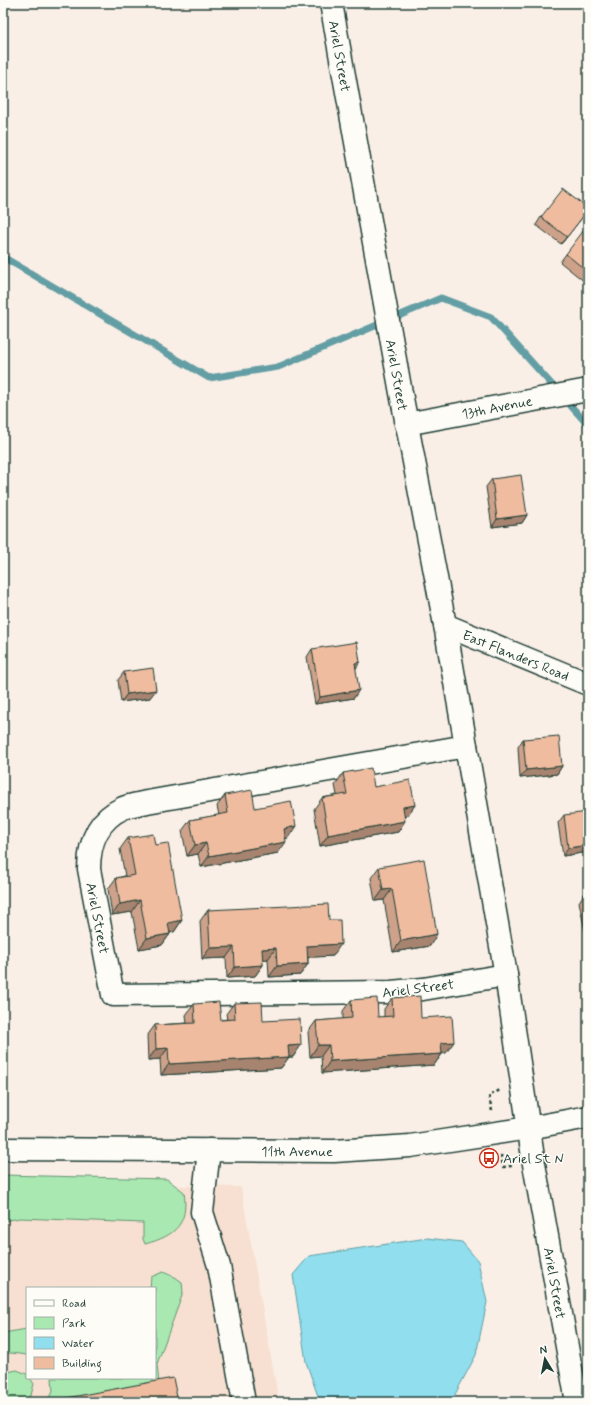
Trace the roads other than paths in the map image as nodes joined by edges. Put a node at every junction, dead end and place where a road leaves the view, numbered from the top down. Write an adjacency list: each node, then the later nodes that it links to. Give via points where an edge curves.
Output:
1 (331, 3): 3 (street, Ariel Street)
2 (588, 390): 3 (street, 13th Avenue)
3 (406, 424): 4 (street, Ariel Street)
4 (445, 625): 5 (street, East Flanders Road); 6 (street, Ariel Street)
5 (588, 684)
6 (466, 746): 7 (street, Ariel Street); 7 (street, Ariel Street, via 123,808 108,819 95,834 89,852 89,869 113,995 391,992)
7 (506, 975): 9 (street, Ariel Street)
8 (588, 1117): 9 (street, 11th Avenue)
9 (529, 1128): 11 (street, 11th Avenue, via 410,1146 334,1151); 13 (street, Ariel Street)
10 (3, 1149): 11 (street, 11th Avenue)
11 (210, 1150): 12 (street, via 202,1212 219,1266)
12 (244, 1402)
13 (577, 1402)

